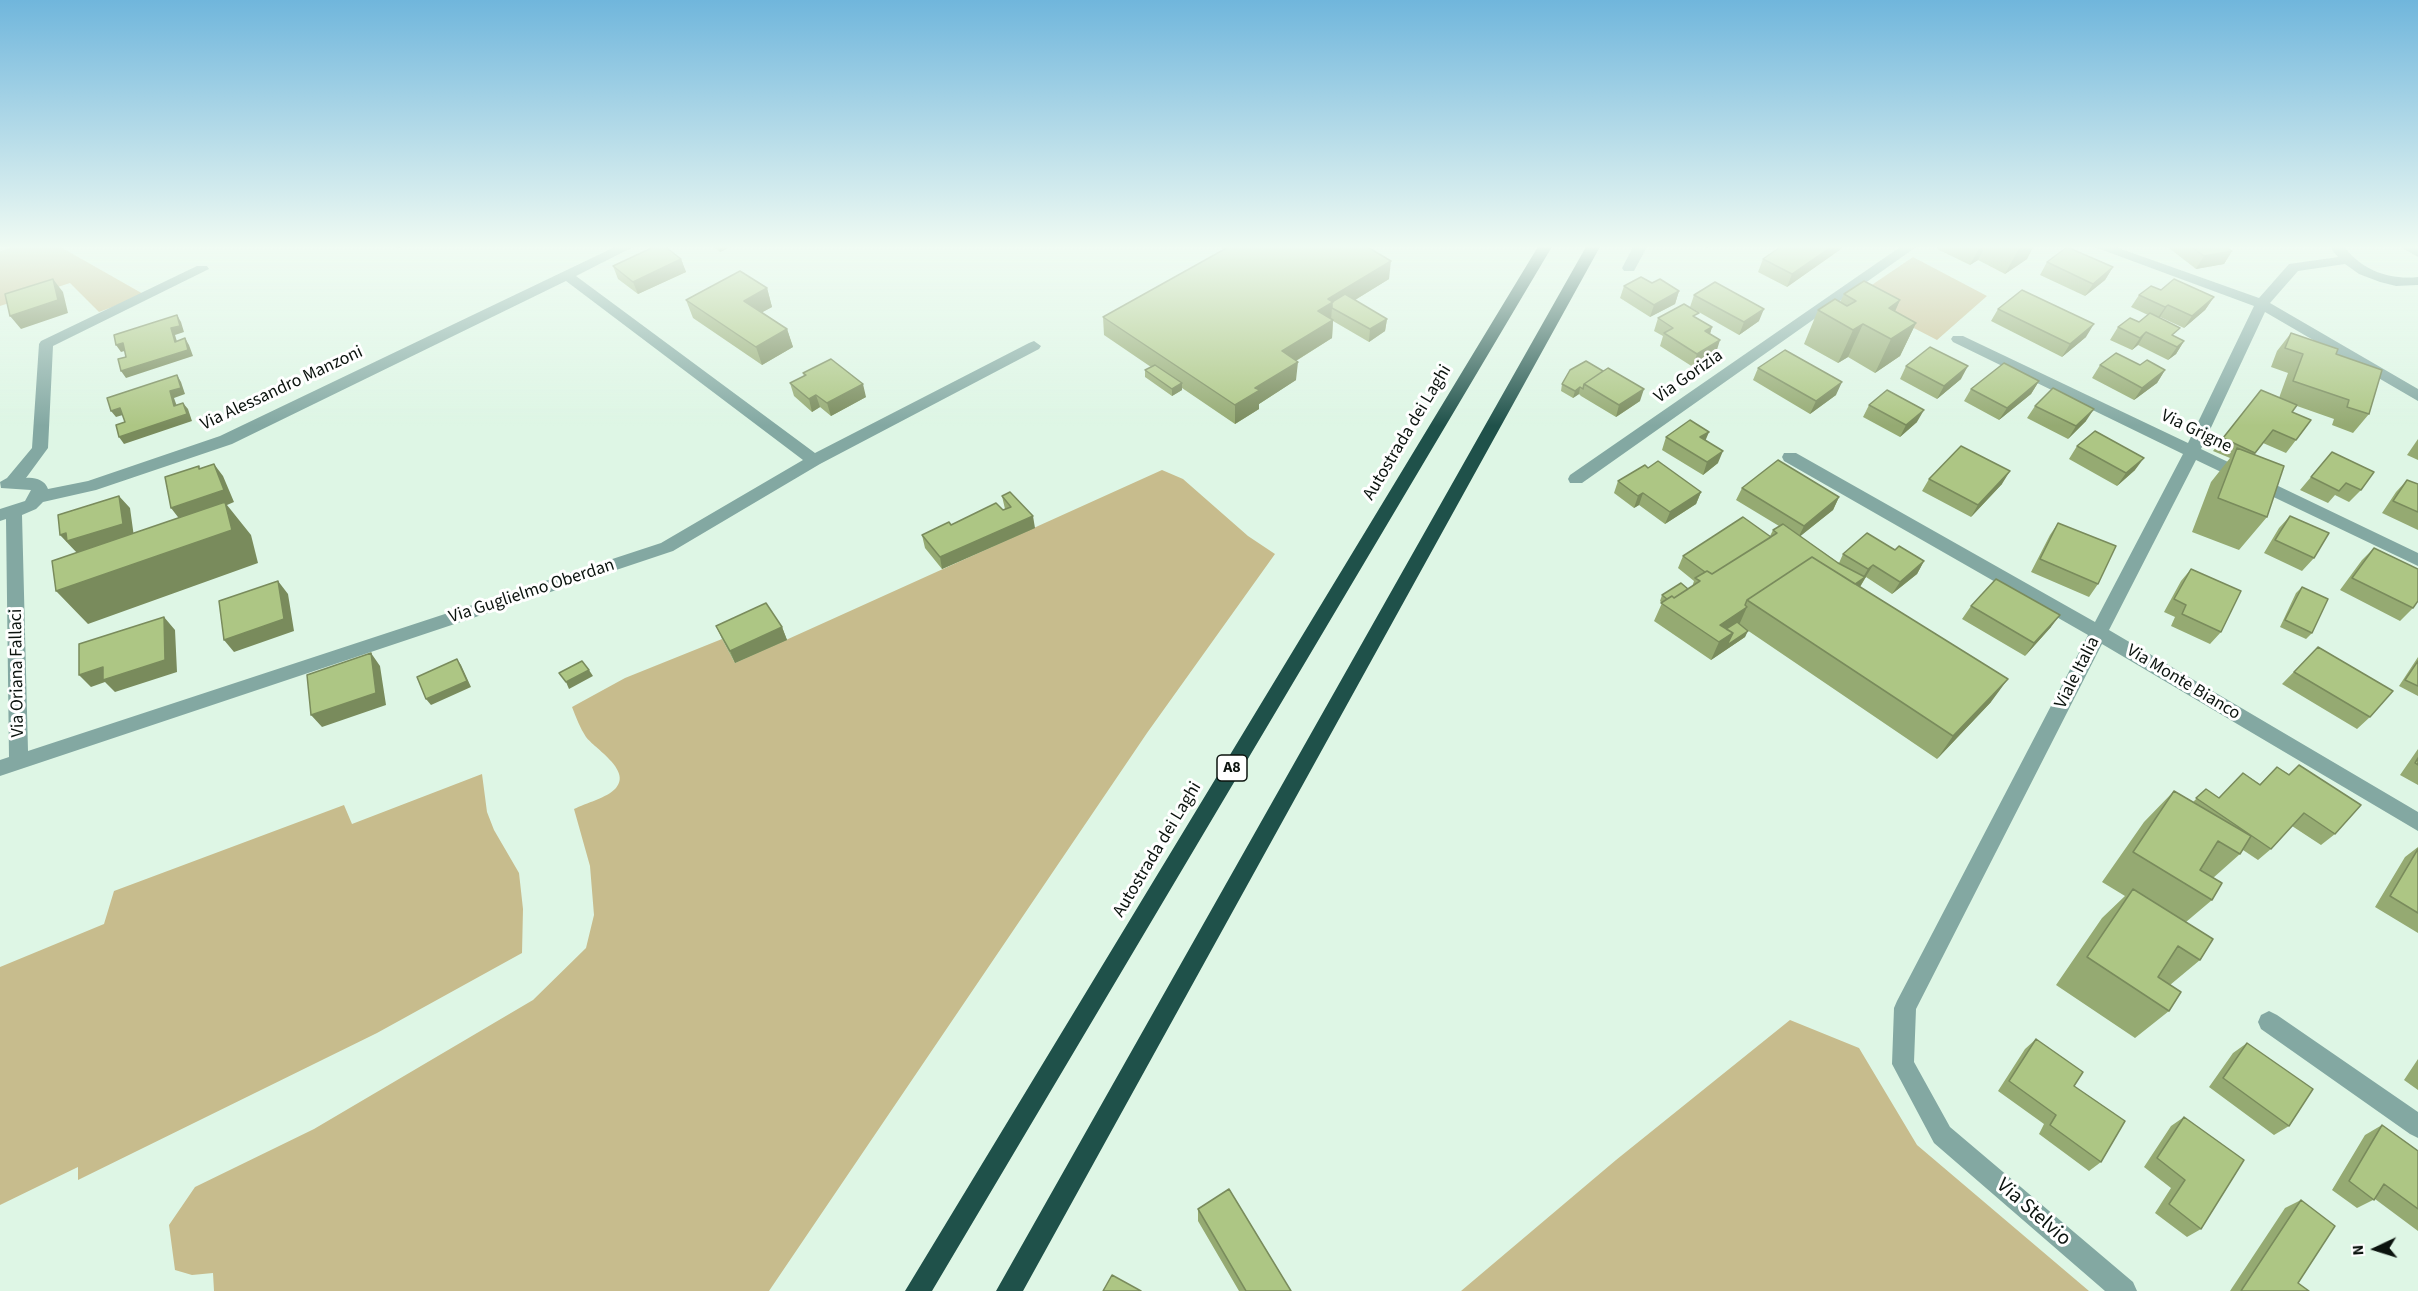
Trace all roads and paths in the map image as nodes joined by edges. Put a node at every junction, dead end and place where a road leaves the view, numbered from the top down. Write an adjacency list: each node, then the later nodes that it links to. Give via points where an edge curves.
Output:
1 (127, 305): 16 (street, via 46,344 40,448)
2 (502, 305): 17 (street, Via Alessandro Manzoni, via 226,440 90,486)
3 (608, 305): 14 (street)
4 (1510, 305): 27 (highway, Autostrada dei Laghi / A8)
5 (1560, 305): 28 (highway)
6 (1825, 305): 15 (street, Via Gorizia)
7 (2261, 305): 12 (street, Viale Italia)
8 (2264, 305): 11 (street)
9 (1958, 339): 12 (street, Via Grigne)
10 (1034, 346): 14 (street, Via Guglielmo Oberdan)
11 (2418, 396)
12 (2192, 452): 19 (street, Via Grigne); 20 (street, Viale Italia)
13 (1790, 458): 20 (street, Via Monte Bianco)
14 (814, 460): 21 (street, Via Guglielmo Oberdan, via 667,547)
15 (1576, 479)
16 (6, 484): 17 (street, via 38,485)
17 (38, 497): 18 (street, Via Alessandro Manzoni, via 27,507)
18 (7, 513): 21 (street, Via Oriana Fallaci)
19 (2418, 560)
20 (2099, 633): 23 (street, Via Monte Bianco); 26 (street, Viale Italia, via 1905,1008 1904,1064)
21 (19, 762): 22 (street, Via Guglielmo Oberdan)
22 (0, 768)
23 (2418, 822)
24 (2269, 1022): 25 (street)
25 (2418, 1126)
26 (1942, 1135): 29 (street, Via Stelvio)
27 (918, 1291)
28 (1009, 1291)
29 (2124, 1291)

